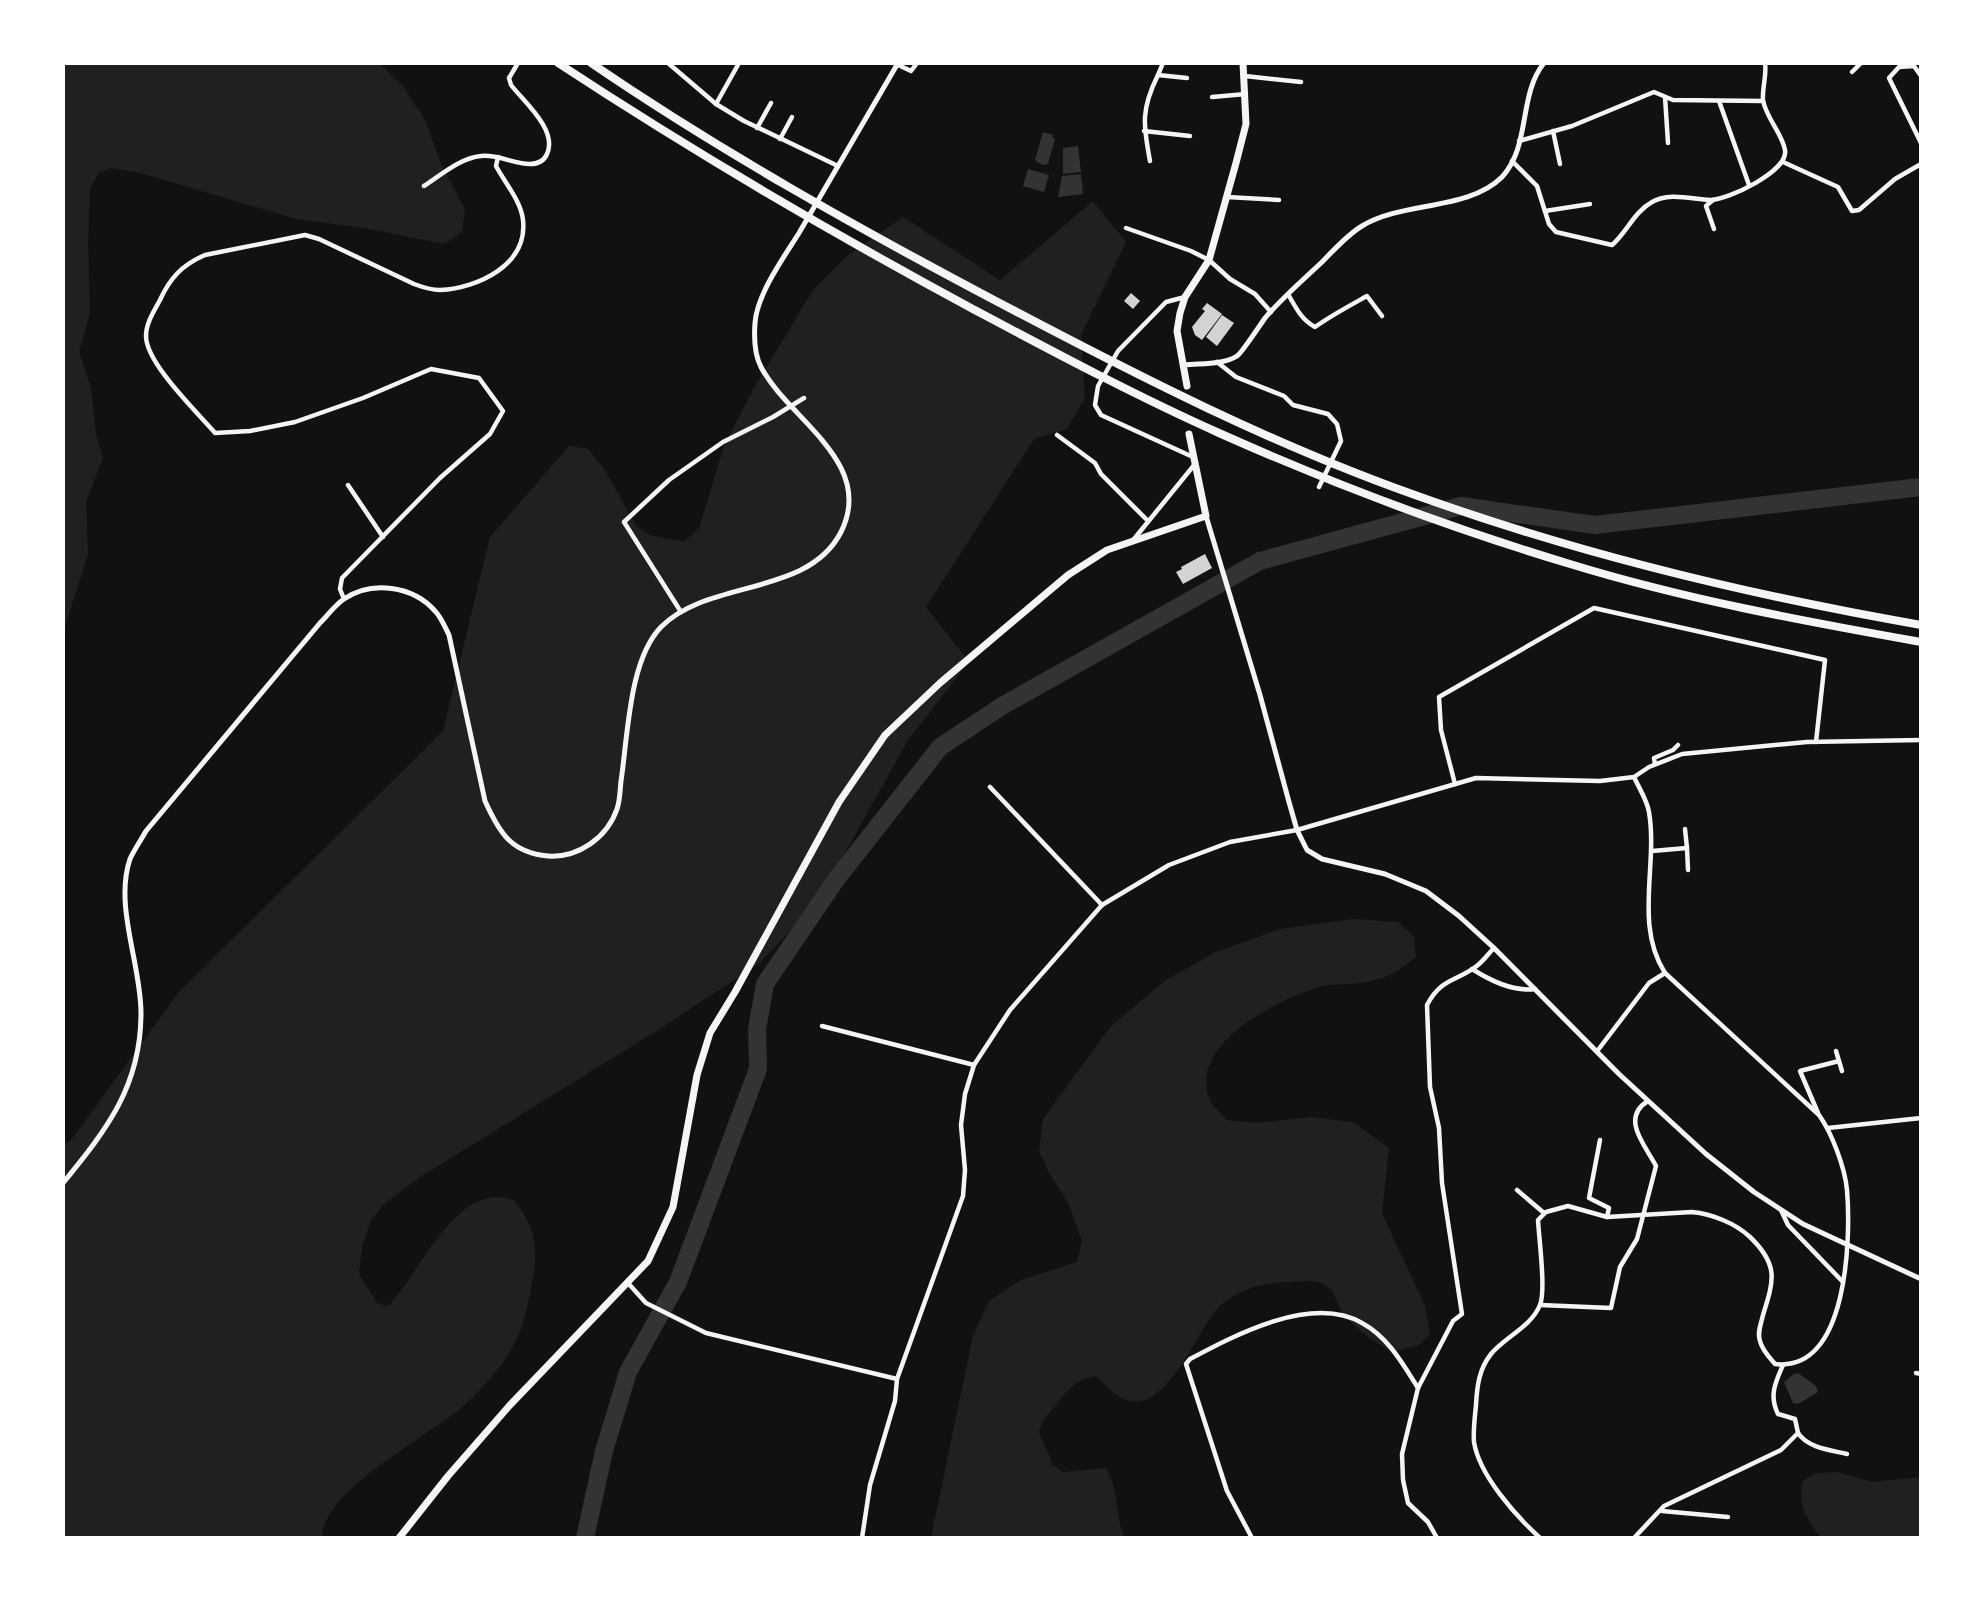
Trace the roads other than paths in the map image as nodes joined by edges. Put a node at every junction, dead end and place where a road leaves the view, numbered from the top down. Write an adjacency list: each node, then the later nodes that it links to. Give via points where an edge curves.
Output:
1 (518, 63): 36 (street, via 510,85 547,131 550,142 544,159 536,164)
2 (557, 63): 73 (highway, via 855,246 1108,380 1291,464 1416,513 1633,582)
3 (591, 63): 72 (highway, via 868,233 1073,342 1303,451 1432,501 1688,578)
4 (668, 63): 26 (street)
5 (739, 63): 26 (street)
6 (917, 63): 12 (street, via 911,71)
7 (1163, 63): 15 (street)
8 (1243, 63): 16 (highway)
9 (1544, 63): 33 (street, via 1529,89)
10 (1765, 63): 24 (street)
11 (1861, 63): 14 (street)
12 (896, 64): 42 (street)
13 (1898, 65): 17 (street, via 1914,66); 35 (street, via 1889,78)
14 (1852, 72)
15 (1158, 75): 18 (street); 29 (street, via 1147,97)
16 (1245, 76): 19 (street); 20 (highway)
17 (1921, 76)
18 (1187, 78)
19 (1301, 82)
20 (1246, 94): 21 (street); 45 (highway, via 1246,124)
21 (1212, 97)
22 (1665, 97): 23 (street); 30 (street, via 1654,92); 34 (street)
23 (1719, 101): 24 (street); 43 (street)
24 (1763, 101): 39 (street, via 1785,151)
25 (771, 103): 28 (street)
26 (716, 104): 28 (street)
27 (792, 117): 32 (street)
28 (757, 128): 32 (street)
29 (1144, 131): 31 (street); 37 (street)
30 (1553, 131): 33 (street); 40 (street)
31 (1190, 136)
32 (780, 139): 42 (street)
33 (1518, 141): 38 (street)
34 (1668, 143)
35 (1921, 143)
36 (498, 157): 44 (street, via 465,160); 68 (street, via 496,166 520,206 523,233 513,257 491,277 442,290 428,288 305,236 190,262 166,286 148,326 146,337 154,362 215,433 295,422 431,369 480,378 503,411 490,434)
37 (1150, 160)
38 (1512, 161): 49 (street, via 1537,186); 53 (street, via 1502,177 1484,190 1363,225)
39 (1783, 162): 41 (street, via 1838,187 1852,211); 43 (street)
40 (1560, 164)
41 (1921, 164)
42 (838, 166): 71 (street, via 761,300 754,342 759,364 773,386 839,461 848,511 841,533 808,567)
43 (1749, 185): 47 (street)
44 (424, 186)
45 (1226, 197): 46 (street); 52 (highway)
46 (1279, 200)
47 (1713, 200): 49 (street, via 1666,197 1652,201 1612,245 1556,232); 51 (street, via 1706,206)
48 (1590, 204): 49 (street)
49 (1545, 211)
50 (1126, 228): 52 (street)
51 (1714, 229)
52 (1209, 260): 54 (highway); 55 (street, via 1255,294)
53 (1289, 294): 55 (street); 56 (street, via 1306,322 1315,327 1367,296)
54 (1185, 297): 58 (highway, via 1177,331); 63 (street, via 1166,302 1118,351 1098,386 1095,405 1101,415)
55 (1271, 312): 57 (street, via 1237,356)
56 (1382, 316)
57 (1216, 362): 58 (street); 65 (street, via 1293,405 1328,414 1337,424 1341,441)
58 (1184, 365): 59 (highway)
59 (1187, 386)
60 (804, 398): 71 (street, via 723,442 668,480 624,522)
61 (1189, 434): 63 (highway)
62 (1057, 435): 67 (street, via 1096,463 1101,474)
63 (1194, 461): 66 (highway); 67 (street)
64 (348, 485): 68 (street)
65 (1320, 487)
66 (1206, 516): 69 (highway); 82 (street)
67 (1148, 521): 69 (street)
68 (383, 537): 70 (street, via 342,578)
69 (1133, 540): 110 (highway, via 1107,550 1069,575 940,683 885,735 839,802 710,1033 697,1075 673,1207 648,1261)
70 (344, 600): 71 (street, via 376,588 399,588 437,612 449,635 485,801 507,839 527,852 549,856 569,855 606,830 617,809 637,670 648,641); 102 (street, via 146,831 131,859 124,888 141,1011 139,1042 119,1107)
71 (682, 612)
72 (1921, 625)
73 (1921, 642)
74 (1921, 740): 75 (street)
75 (1816, 742): 77 (street, via 1682,754); 79 (street, via 1825,660 1594,608 1439,697 1441,730)
76 (1678, 745): 77 (street, via 1654,758)
77 (1656, 764): 78 (street)
78 (1634, 777): 79 (street, via 1600,781 1476,778); 84 (street, via 1649,810)
79 (1455, 784): 82 (street)
80 (990, 787): 86 (street)
81 (1685, 829): 83 (street)
82 (1297, 830): 86 (street, via 1230,842 1181,861); 87 (street, via 1307,850 1322,859 1385,874 1426,891)
83 (1687, 848): 84 (street); 85 (street)
84 (1652, 851): 89 (street, via 1651,943)
85 (1688, 870)
86 (1102, 905): 95 (street, via 1010,1010)
87 (1494, 948): 88 (street); 90 (street)
88 (1471, 969): 90 (street, via 1520,991); 114 (street, via 1443,983 1427,1005 1430,1087 1440,1128 1442,1183 1462,1314 1453,1321)
89 (1665, 973): 92 (street, via 1649,984); 98 (street)
90 (1536, 989): 92 (street)
91 (822, 1026): 95 (street)
92 (1598, 1050): 97 (street)
93 (1836, 1051): 94 (street)
94 (1839, 1061): 96 (street); 98 (street, via 1800,1071)
95 (974, 1065): 113 (street, via 961,1125 963,1196)
96 (1842, 1071)
97 (1648, 1101): 104 (street, via 1706,1154); 106 (street, via 1634,1118 1634,1127 1657,1166)
98 (1819, 1115): 100 (street)
99 (1921, 1118): 100 (street)
100 (1828, 1128): 109 (street, via 1847,1188)
101 (1600, 1140): 107 (street, via 1589,1198 1609,1208)
102 (63, 1183)
103 (1517, 1190): 105 (street)
104 (1781, 1210): 108 (street); 109 (street, via 1788,1225)
105 (1544, 1213): 107 (street, via 1568,1206); 111 (street, via 1538,1220)
106 (1644, 1216): 107 (street); 111 (street, via 1620,1267 1611,1308); 112 (street, via 1705,1213 1734,1225 1767,1254 1772,1285 1758,1332 1774,1364)
107 (1607, 1217)
108 (1921, 1279)
109 (1843, 1282): 112 (street, via 1826,1337 1800,1361)
110 (628, 1283): 113 (street, via 646,1303 706,1333); 119 (highway, via 510,1405)
111 (1540, 1305): 123 (street, via 1481,1370 1474,1442 1491,1481)
112 (1783, 1365): 115 (street, via 1772,1402 1778,1414 1795,1419)
113 (897, 1379): 120 (street, via 870,1485)
114 (1418, 1388): 121 (street, via 1385,1341 1362,1322 1337,1314 1311,1313 1251,1328 1190,1359 1186,1364 1227,1491); 122 (street, via 1402,1454 1403,1480 1408,1503)
115 (1798, 1433): 116 (street, via 1814,1446); 117 (street, via 1782,1450 1664,1506)
116 (1847, 1454)
117 (1662, 1511): 118 (street); 124 (street)
118 (1728, 1517)
119 (399, 1538)
120 (862, 1538)
121 (1252, 1538)
122 (1437, 1538)
123 (1540, 1538)
124 (1634, 1538)

